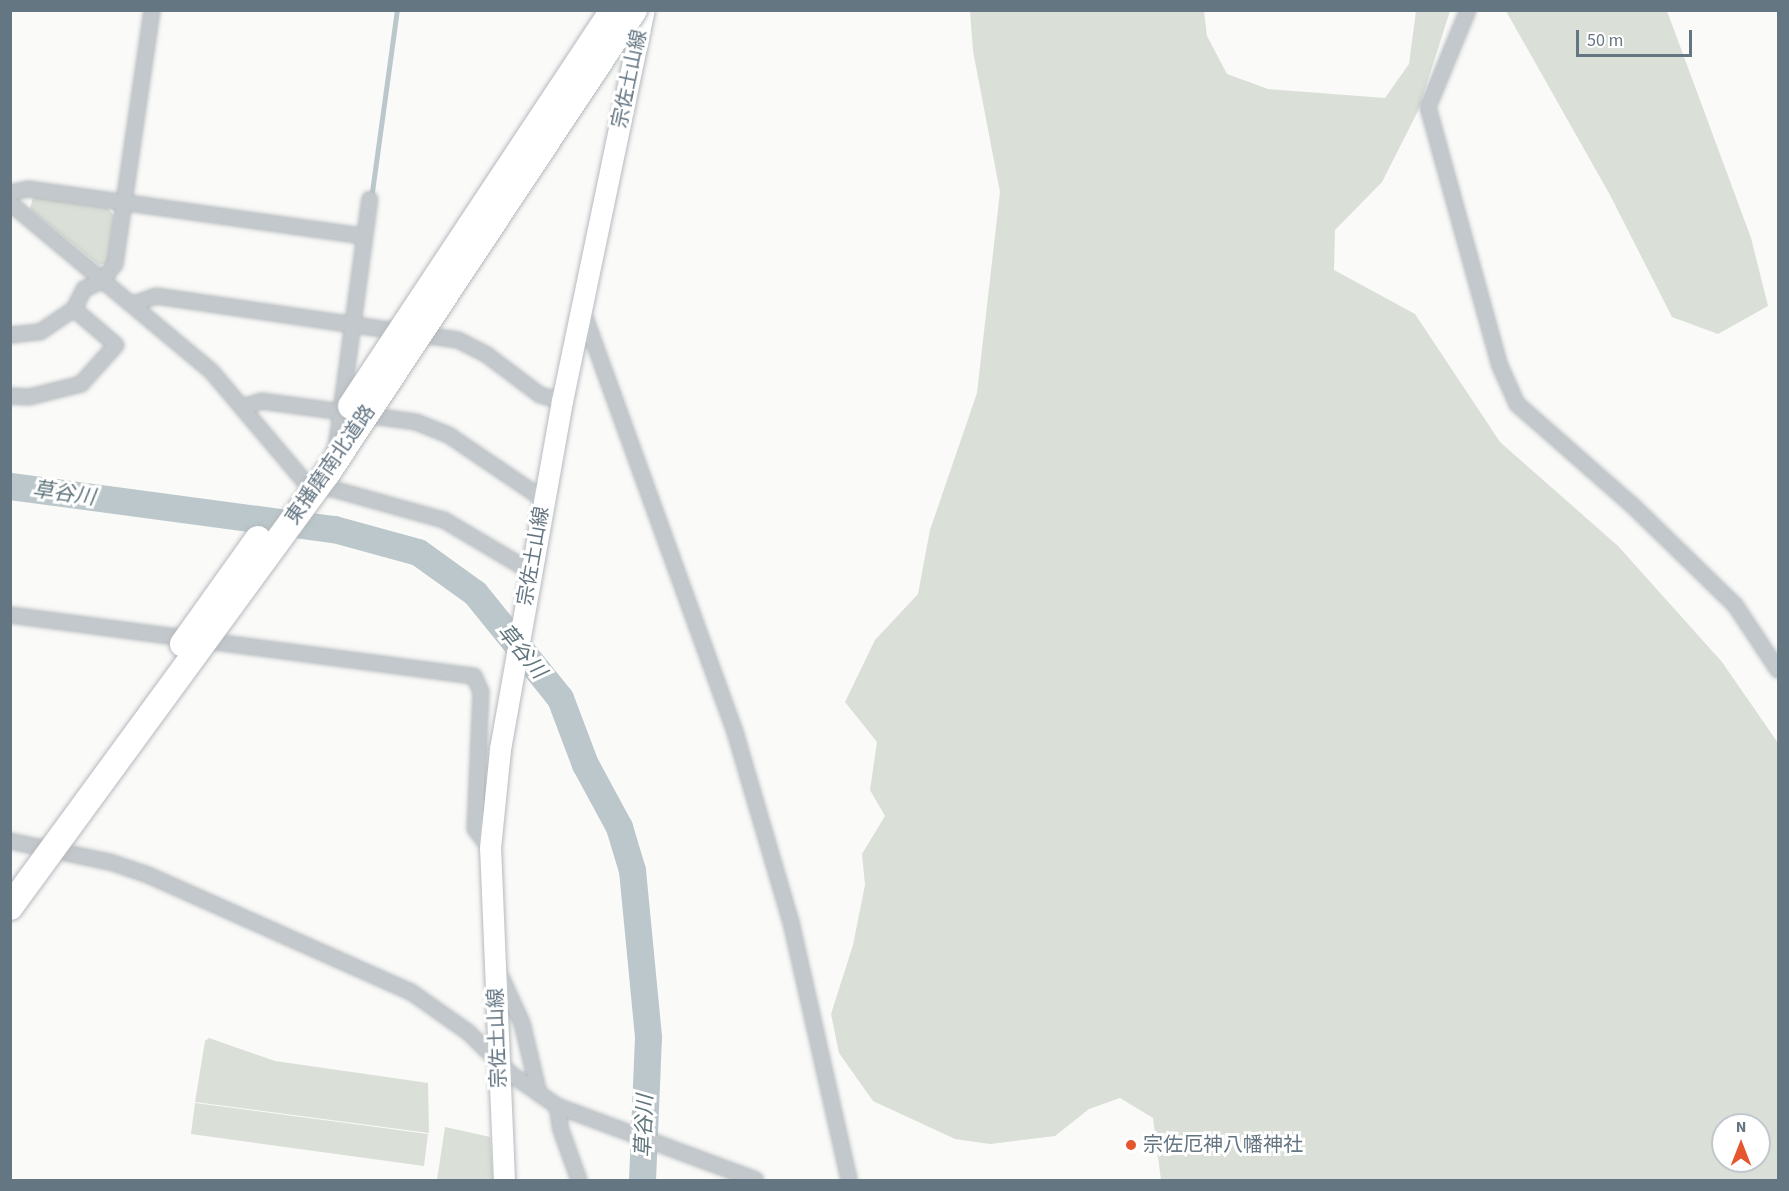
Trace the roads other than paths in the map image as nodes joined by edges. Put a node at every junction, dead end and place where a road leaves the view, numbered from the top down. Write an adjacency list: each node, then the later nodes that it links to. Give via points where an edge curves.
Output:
1 (152, 10): 9 (street)
2 (613, 10): 28 (highway, 東播磨南北道路, bridge, via 312,464)
3 (634, 10): 29 (highway, 東播磨南北道路, bridge, via 339,456)
4 (644, 10): 14 (main road, 宗佐土山線)
5 (1468, 10): 25 (street, via 1428,107 1500,366 1516,404 1631,504 1735,605)
6 (10, 193): 9 (street, via 28,189)
7 (370, 199): 10 (street)
8 (10, 203): 11 (street)
9 (125, 203): 10 (street); 11 (street, via 115,264)
10 (364, 236): 15 (street)
11 (102, 281): 12 (street); 13 (street, via 84,289)
12 (133, 304): 15 (street, via 156,296); 19 (street, via 212,372)
13 (74, 309): 16 (street, via 40,332); 17 (street, via 116,345 81,384 29,397)
14 (582, 309): 18 (main road, 宗佐土山線); 37 (street, via 735,732 791,922)
15 (354, 322): 18 (street, via 458,340 487,355 540,394); 20 (street)
16 (10, 335)
17 (10, 396)
18 (562, 401): 22 (main road, 宗佐土山線)
19 (243, 407): 20 (street, via 261,401); 21 (street, via 304,481)
20 (341, 410): 21 (street); 22 (street, via 416,422 450,436)
21 (331, 487): 23 (street, via 444,520)
22 (544, 500): 23 (main road, 宗佐土山線)
23 (529, 580): 27 (main road, 宗佐土山線, via 510,685)
24 (10, 615): 27 (street, via 474,676 481,692 475,829)
25 (1779, 670)
26 (10, 841): 31 (street, via 110,862 148,875 411,992 468,1032)
27 (490, 848): 30 (main road, 宗佐土山線)
28 (10, 878)
29 (10, 908)
30 (495, 962): 31 (main road, 宗佐土山線); 32 (street, via 522,1023)
31 (498, 1063): 32 (street); 34 (main road, 宗佐土山線)
32 (539, 1094): 33 (street)
33 (557, 1106): 35 (street, via 561,1130); 36 (street)
34 (504, 1180)
35 (579, 1180)
36 (756, 1180)
37 (849, 1180)

